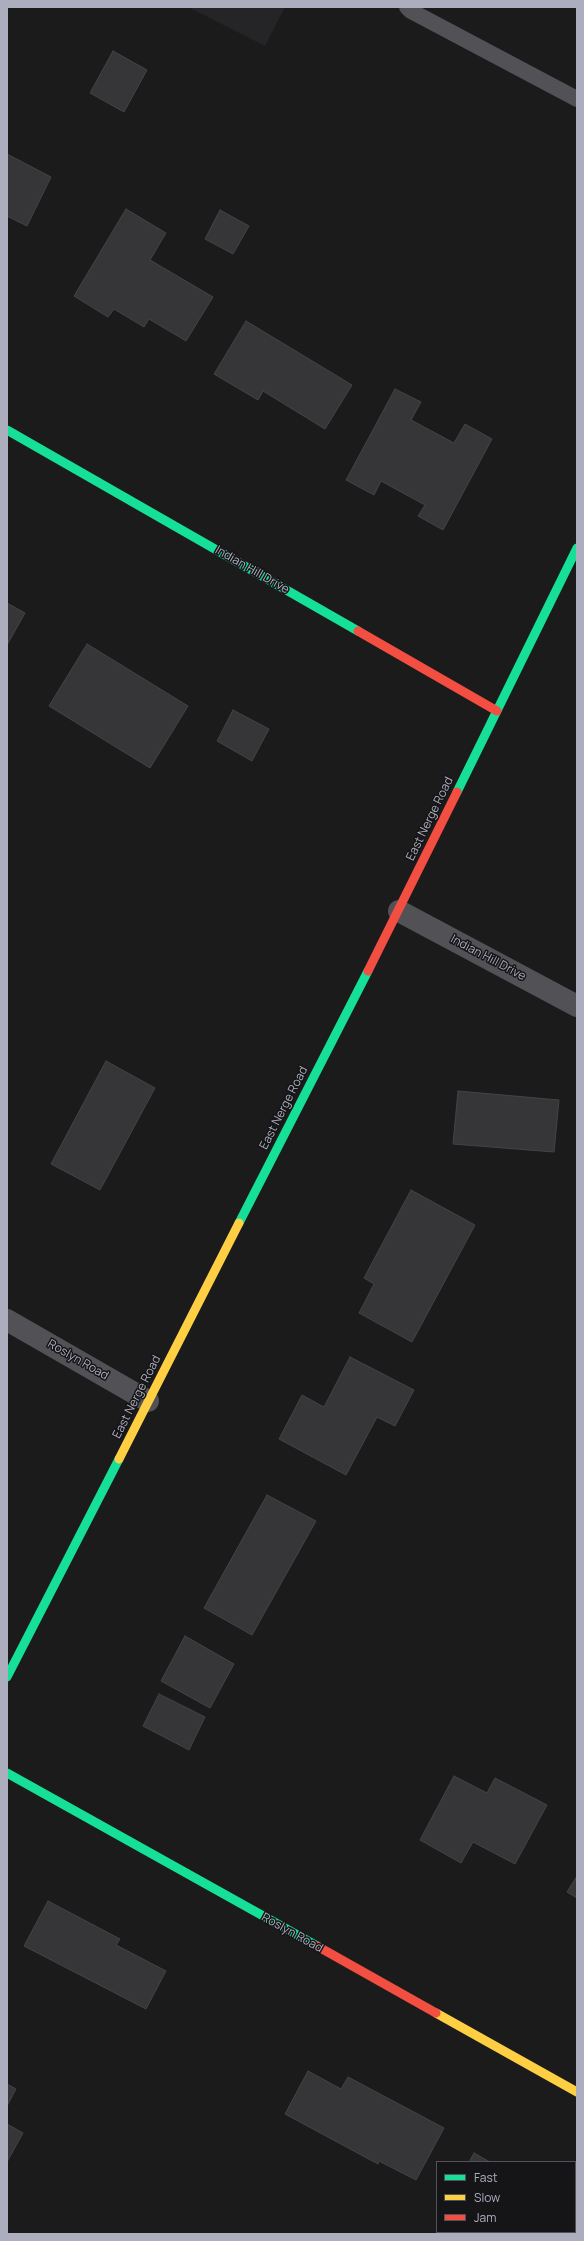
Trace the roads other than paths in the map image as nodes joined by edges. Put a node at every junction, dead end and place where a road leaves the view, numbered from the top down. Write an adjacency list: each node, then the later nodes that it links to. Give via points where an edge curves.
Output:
1 (407, 7): 2 (lane)
2 (577, 99)
3 (7, 430): 5 (main road, Indian Hill Drive)
4 (577, 548): 5 (main road, East Nerge Road)
5 (497, 710): 6 (main road, East Nerge Road)
6 (399, 911): 7 (street, Indian Hill Drive); 9 (main road, East Nerge Road)
7 (577, 1006)
8 (7, 1320): 9 (street, Roslyn Road)
9 (148, 1401): 10 (main road, East Nerge Road)
10 (7, 1677)
11 (7, 1773): 12 (main road, Roslyn Road)
12 (577, 2092)

